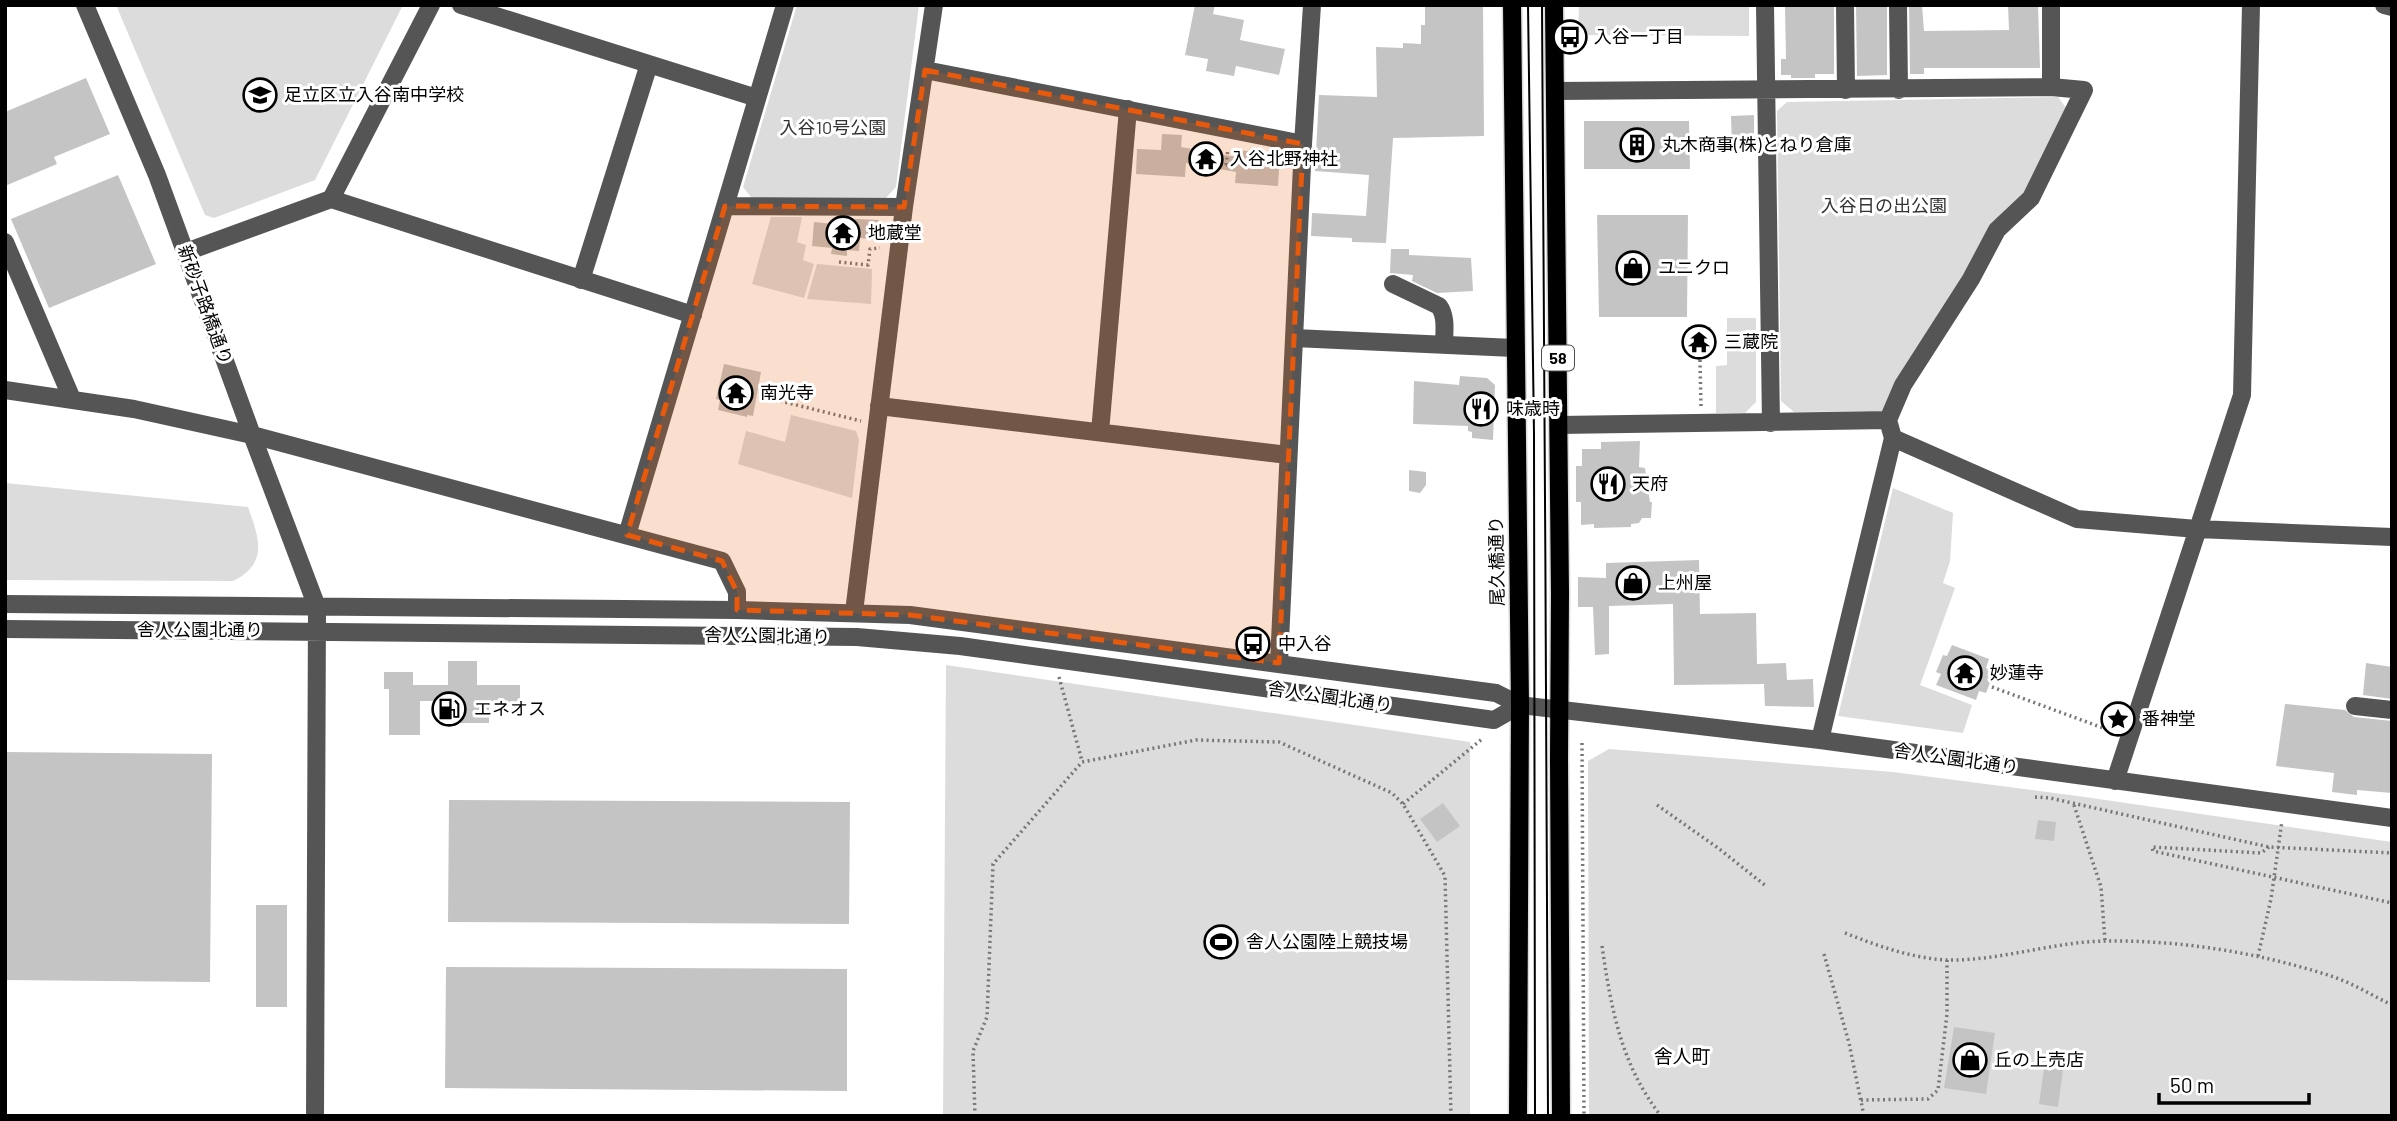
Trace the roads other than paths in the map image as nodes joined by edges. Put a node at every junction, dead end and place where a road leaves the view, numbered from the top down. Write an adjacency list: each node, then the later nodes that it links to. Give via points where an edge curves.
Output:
1 (85, 5): 30 (street, 新砂子路橋通り)
2 (431, 5): 26 (street)
3 (461, 5): 16 (street)
4 (785, 5): 23 (street)
5 (934, 5): 17 (street)
6 (1312, 5): 25 (street)
7 (1512, 5): 36 (main road, 尾久橋通り)
8 (1554, 5): 21 (main road, 58)
9 (1765, 5): 22 (street)
10 (1845, 5): 19 (street)
11 (1898, 5): 20 (street)
12 (2051, 5): 18 (street)
13 (2251, 5): 47 (street, via 2242,395)
14 (2384, 5): 15 (street)
15 (2392, 7)
16 (649, 64): 23 (street); 31 (street)
17 (925, 70): 24 (street); 28 (street)
18 (2051, 87): 20 (street); 40 (street, via 2084,90 2031,198 1997,230 1903,385)
19 (1846, 90): 20 (street); 22 (street)
20 (1899, 90)
21 (1555, 91): 22 (street); 42 (main road, 58)
22 (1765, 91): 41 (street)
23 (757, 98): 27 (street)
24 (1128, 109): 25 (street); 43 (street)
25 (1303, 144): 34 (street)
26 (331, 199): 30 (street); 31 (street)
27 (725, 206): 28 (street); 33 (street)
28 (904, 207): 39 (street)
29 (5, 242): 38 (street)
30 (186, 251): 44 (street, 新砂子路橋通り)
31 (580, 280): 33 (street)
32 (1393, 284): 35 (street, via 1438,306 1445,325)
33 (692, 316): 48 (street)
34 (1294, 338): 35 (street); 46 (street)
35 (1444, 345): 36 (street)
36 (1514, 348): 57 (main road, 尾久橋通り)
37 (5, 390): 38 (street)
38 (72, 400): 44 (street)
39 (879, 406): 43 (street); 53 (street)
40 (1888, 420): 41 (street); 45 (street)
41 (1771, 422): 42 (street)
42 (1559, 425): 59 (main road, 58)
43 (1100, 432): 46 (street)
44 (251, 435): 48 (street); 51 (street, 新砂子路橋通り)
45 (1893, 438): 47 (street, via 2077,519); 61 (street)
46 (1288, 455): 56 (street)
47 (2197, 529): 49 (street); 62 (street)
48 (627, 535): 52 (street, via 722,561 737,592)
49 (2392, 537)
50 (5, 604): 51 (street, 舎人公園北通り)
51 (317, 607): 52 (street, 舎人公園北通り); 55 (street)
52 (737, 610): 53 (street, 舎人公園北通り)
53 (854, 612): 56 (street, 舎人公園北通り, via 976,622)
54 (5, 629): 55 (street, 舎人公園北通り)
55 (317, 631): 57 (street, 舎人公園北通り, via 857,637 974,648 1494,720); 64 (street)
56 (1279, 663): 57 (street, 舎人公園北通り, via 1496,693)
57 (1520, 705): 59 (street, 舎人公園北通り); 65 (main road, 尾久橋通り)
58 (2355, 706): 60 (street)
59 (1559, 710): 61 (street, 舎人公園北通り); 66 (main road, 58)
60 (2392, 710)
61 (1821, 740): 62 (street, 舎人公園北通り)
62 (2115, 780): 63 (street, 舎人公園北通り)
63 (2392, 818)
64 (314, 1116)
65 (1518, 1116)
66 (1561, 1116)

